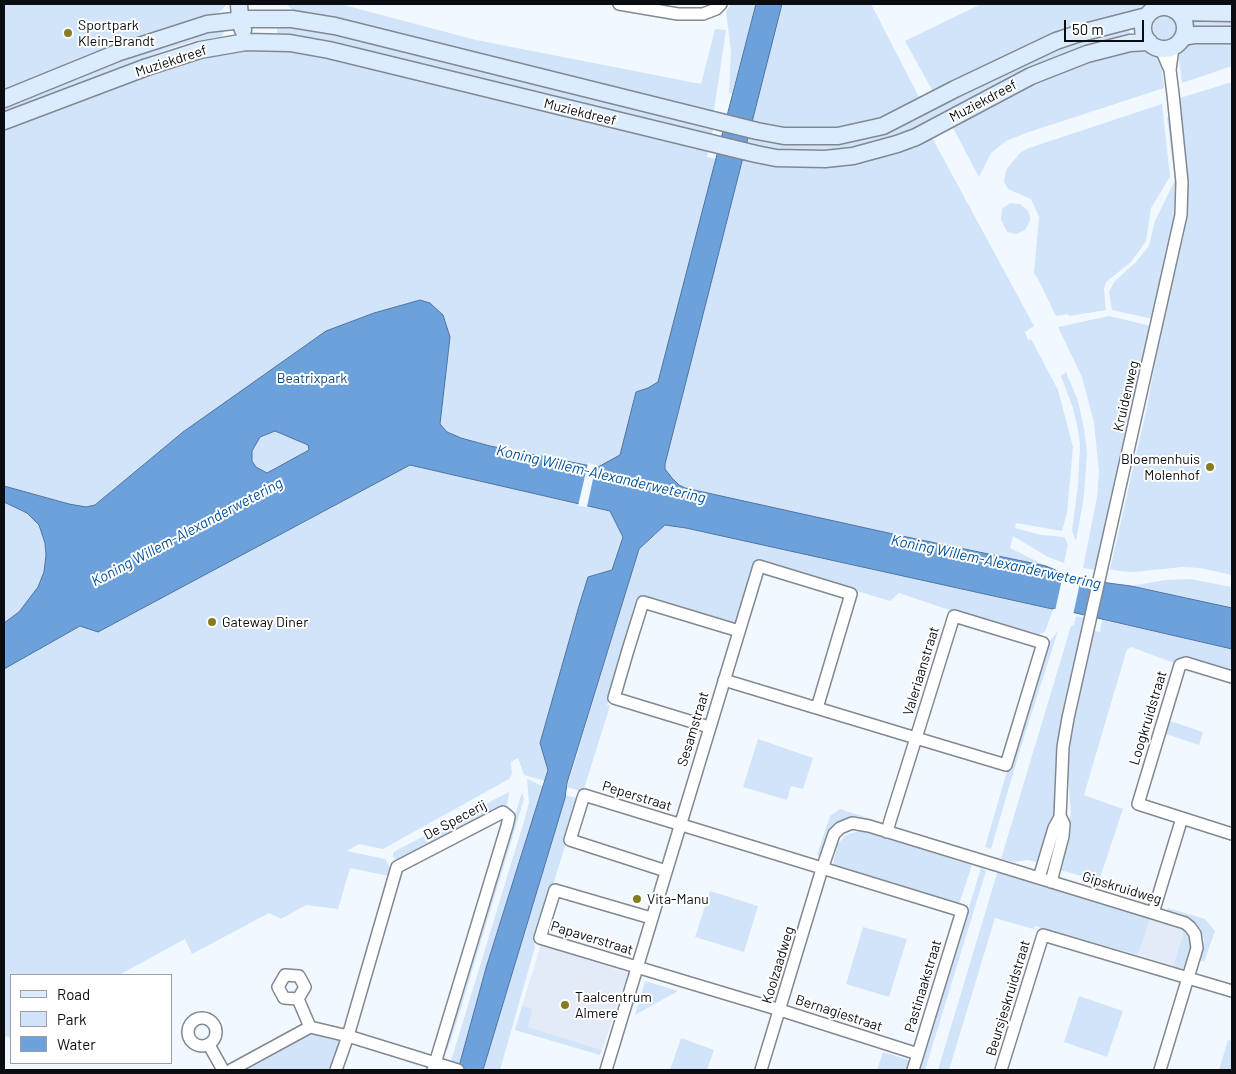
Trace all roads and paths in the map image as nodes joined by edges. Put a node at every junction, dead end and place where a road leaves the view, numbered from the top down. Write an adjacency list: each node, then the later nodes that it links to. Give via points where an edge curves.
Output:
1 (620, 4): 2 (street, via 678,14 703,14)
2 (721, 4)
3 (1163, 9): 4 (main road, Muziekdreef, via 1056,41 883,126 838,136 784,136 757,131 335,26); 5 (main road, Muziekdreef); 8 (main road, via 1185,24); 8 (main road, via 1143,30)
4 (245, 11): 7 (main road); 9 (main road, Muziekdreef, via 117,53)
5 (1232, 13)
6 (1232, 34): 8 (main road, Muziekdreef, via 1196,35)
7 (246, 42): 8 (main road, Muziekdreef, via 290,43 329,50 702,142 797,160 825,160 879,150 916,137 1031,76 1087,54 1130,43); 10 (main road, Muziekdreef, via 191,52)
8 (1167, 44): 18 (street, Kruidenweg, via 1182,182 1181,215 1064,737)
9 (4, 99)
10 (4, 121)
11 (739, 631): 13 (street); 14 (street, via 758,566 852,594); 15 (street, via 643,602 628,650 614,698)
12 (1232, 677): 19 (street, Loogkruidstraat, via 1186,663 1180,666 1138,804)
13 (724, 680): 14 (street, Sesamstraat); 15 (street, Sesamstraat)
14 (817, 708): 16 (street, Sesamstraat)
15 (710, 727): 20 (street, Sesamstraat)
16 (916, 738): 17 (street, Sesamstraat); 17 (street, Valeriaanstraat, via 954,616 1043,643); 22 (street, Valeriaanstraat)
17 (1006, 765)
18 (1060, 816): 26 (street, Kruidenweg); 27 (street, Kruidenweg, via 1064,824 1063,836)
19 (1182, 818): 21 (street); 28 (street)
20 (680, 825): 24 (street, Peperstraat); 25 (street, Sesamstraat); 25 (street, Peperstraat, via 584,795 570,840)
21 (1231, 830)
22 (887, 832): 23 (street, Koolzaadweg); 24 (street, Koolzaadweg, via 852,823 840,828 834,834)
23 (993, 864): 26 (street, Gipskruidweg)
24 (822, 869): 34 (street, Koolzaadweg); 38 (street, Pastinaakstraat, via 962,910)
25 (666, 871): 29 (street, Sesamstraat)
26 (1039, 878): 27 (street, Gipskruidweg)
27 (1051, 882): 28 (street, Gipskruidweg)
28 (1154, 913): 31 (street, Gipskruidweg, via 1184,923 1195,934 1197,948)
29 (651, 918): 30 (street, Sesamstraat); 30 (street, Papaverstraat, via 555,890 540,938)
30 (637, 968): 34 (street, Papaverstraat); 44 (street, Sesamstraat)
31 (1189, 978): 32 (street); 47 (street, Beursjeskruidstraat, via 1043,935); 48 (street, Gipskruidweg)
32 (1232, 990)
33 (298, 999): 35 (street)
34 (780, 1010): 38 (street, Bernagiestraat); 45 (street, Koolzaadweg)
35 (310, 1027): 36 (street); 41 (street)
36 (348, 1036): 39 (street); 39 (street, De Specerij, via 397,867 503,812 508,818 507,826); 42 (street, De Specerij)
37 (209, 1045): 40 (street)
38 (918, 1054): 46 (street, Pastinaakstraat)
39 (434, 1067): 43 (street)
40 (223, 1070)
41 (232, 1070)
42 (336, 1070)
43 (457, 1070)
44 (606, 1070)
45 (762, 1070)
46 (913, 1070)
47 (1001, 1070)
48 (1160, 1070)

